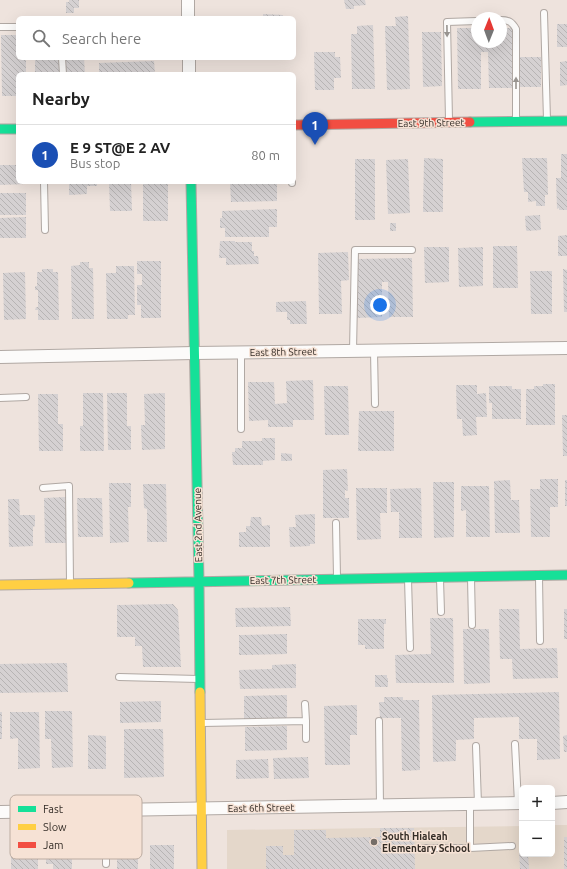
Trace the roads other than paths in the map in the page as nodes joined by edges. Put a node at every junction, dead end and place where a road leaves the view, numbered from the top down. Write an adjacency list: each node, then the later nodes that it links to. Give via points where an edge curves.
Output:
1 (188, 0): 3 (street)
2 (544, 13): 12 (lane)
3 (188, 16)
4 (507, 20): 14 (lane, one-way to 4, via 516,29)
5 (471, 21): 15 (lane, one-way to 15, via 447,22)
6 (16, 27): 7 (lane)
7 (0, 28)
8 (62, 60): 10 (lane)
9 (189, 60): 11 (street)
10 (63, 72)
11 (189, 72)
12 (547, 121): 13 (street, East 9th Street); 14 (street, East 9th Street)
13 (567, 121)
14 (516, 122): 15 (street, East 9th Street)
15 (449, 123): 16 (street, East 9th Street)
16 (296, 125)
17 (0, 129): 18 (street)
18 (16, 129)
19 (44, 184): 21 (lane)
20 (191, 184): 27 (street, East 2nd Avenue)
21 (45, 230)
22 (412, 250): 24 (lane, via 354,250)
23 (567, 348): 25 (street, East 8th Street)
24 (352, 351): 25 (street, East 8th Street); 26 (street, East 8th Street)
25 (374, 351): 31 (lane)
26 (240, 352): 27 (street, East 8th Street); 32 (lane)
27 (194, 353): 28 (street, East 8th Street); 41 (street, East 2nd Avenue)
28 (0, 357)
29 (26, 397): 30 (lane)
30 (0, 398)
31 (375, 404)
32 (242, 430)
33 (43, 488): 42 (lane, via 69,486)
34 (336, 523): 40 (lane)
35 (539, 575): 36 (street, East 7th Street); 38 (street, East 7th Street); 46 (lane)
36 (567, 575)
37 (440, 577): 38 (street, East 7th Street); 39 (street, East 7th Street); 44 (lane)
38 (470, 577): 45 (lane)
39 (408, 578): 40 (street, East 7th Street); 47 (lane)
40 (337, 579): 41 (street, East 7th Street)
41 (199, 581): 42 (street, East 7th Street); 49 (street, East 2nd Avenue)
42 (70, 584): 43 (street, East 7th Street)
43 (0, 585)
44 (441, 612)
45 (472, 625)
46 (540, 641)
47 (410, 648)
48 (119, 677): 49 (lane)
49 (200, 679): 53 (street, East 2nd Avenue)
50 (305, 704): 51 (lane)
51 (306, 721): 53 (lane); 54 (lane)
52 (379, 721): 62 (lane)
53 (200, 723): 63 (street, East 2nd Avenue)
54 (306, 739)
55 (515, 744): 57 (lane)
56 (476, 746): 61 (lane)
57 (519, 791)
58 (555, 802): 59 (street)
59 (567, 802)
60 (519, 803): 61 (street, East 6th Street)
61 (474, 804): 62 (street, East 6th Street); 69 (lane)
62 (380, 806): 63 (street, East 6th Street)
63 (201, 809): 64 (street, East 6th Street); 72 (street, East 2nd Avenue)
64 (142, 810)
65 (0, 812): 66 (street, East 6th Street)
66 (10, 812)
67 (512, 846): 69 (lane)
68 (424, 848): 69 (lane)
69 (470, 848)
70 (106, 859): 71 (lane)
71 (106, 864)
72 (202, 869)

